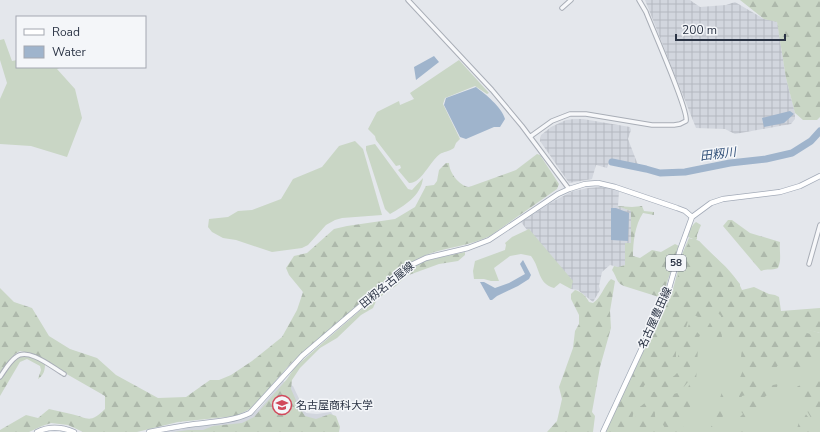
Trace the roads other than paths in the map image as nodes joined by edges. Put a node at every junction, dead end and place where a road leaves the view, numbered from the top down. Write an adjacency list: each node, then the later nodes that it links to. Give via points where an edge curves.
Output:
1 (408, 0): 5 (street)
2 (571, 0): 4 (street)
3 (639, 0): 5 (street, via 676,87 686,121 674,125 652,125 586,114 570,114 552,121)
4 (562, 8)
5 (532, 136): 7 (street)
6 (820, 176): 8 (main road, via 780,192 711,203)
7 (569, 189): 8 (main road, 田籾名古屋線, via 585,184 616,187 685,211); 15 (main road, 田籾名古屋線, via 489,240 426,258 406,268 302,356 250,413 227,420)
8 (692, 217): 16 (main road, 名古屋豊田線 / 58, via 668,292)
9 (820, 225): 10 (street)
10 (808, 264)
11 (64, 374): 12 (street, via 31,355 24,354 15,357)
12 (0, 377)
13 (36, 432): 14 (main road, via 48,428)
14 (74, 432)
15 (149, 432)
16 (603, 432)

